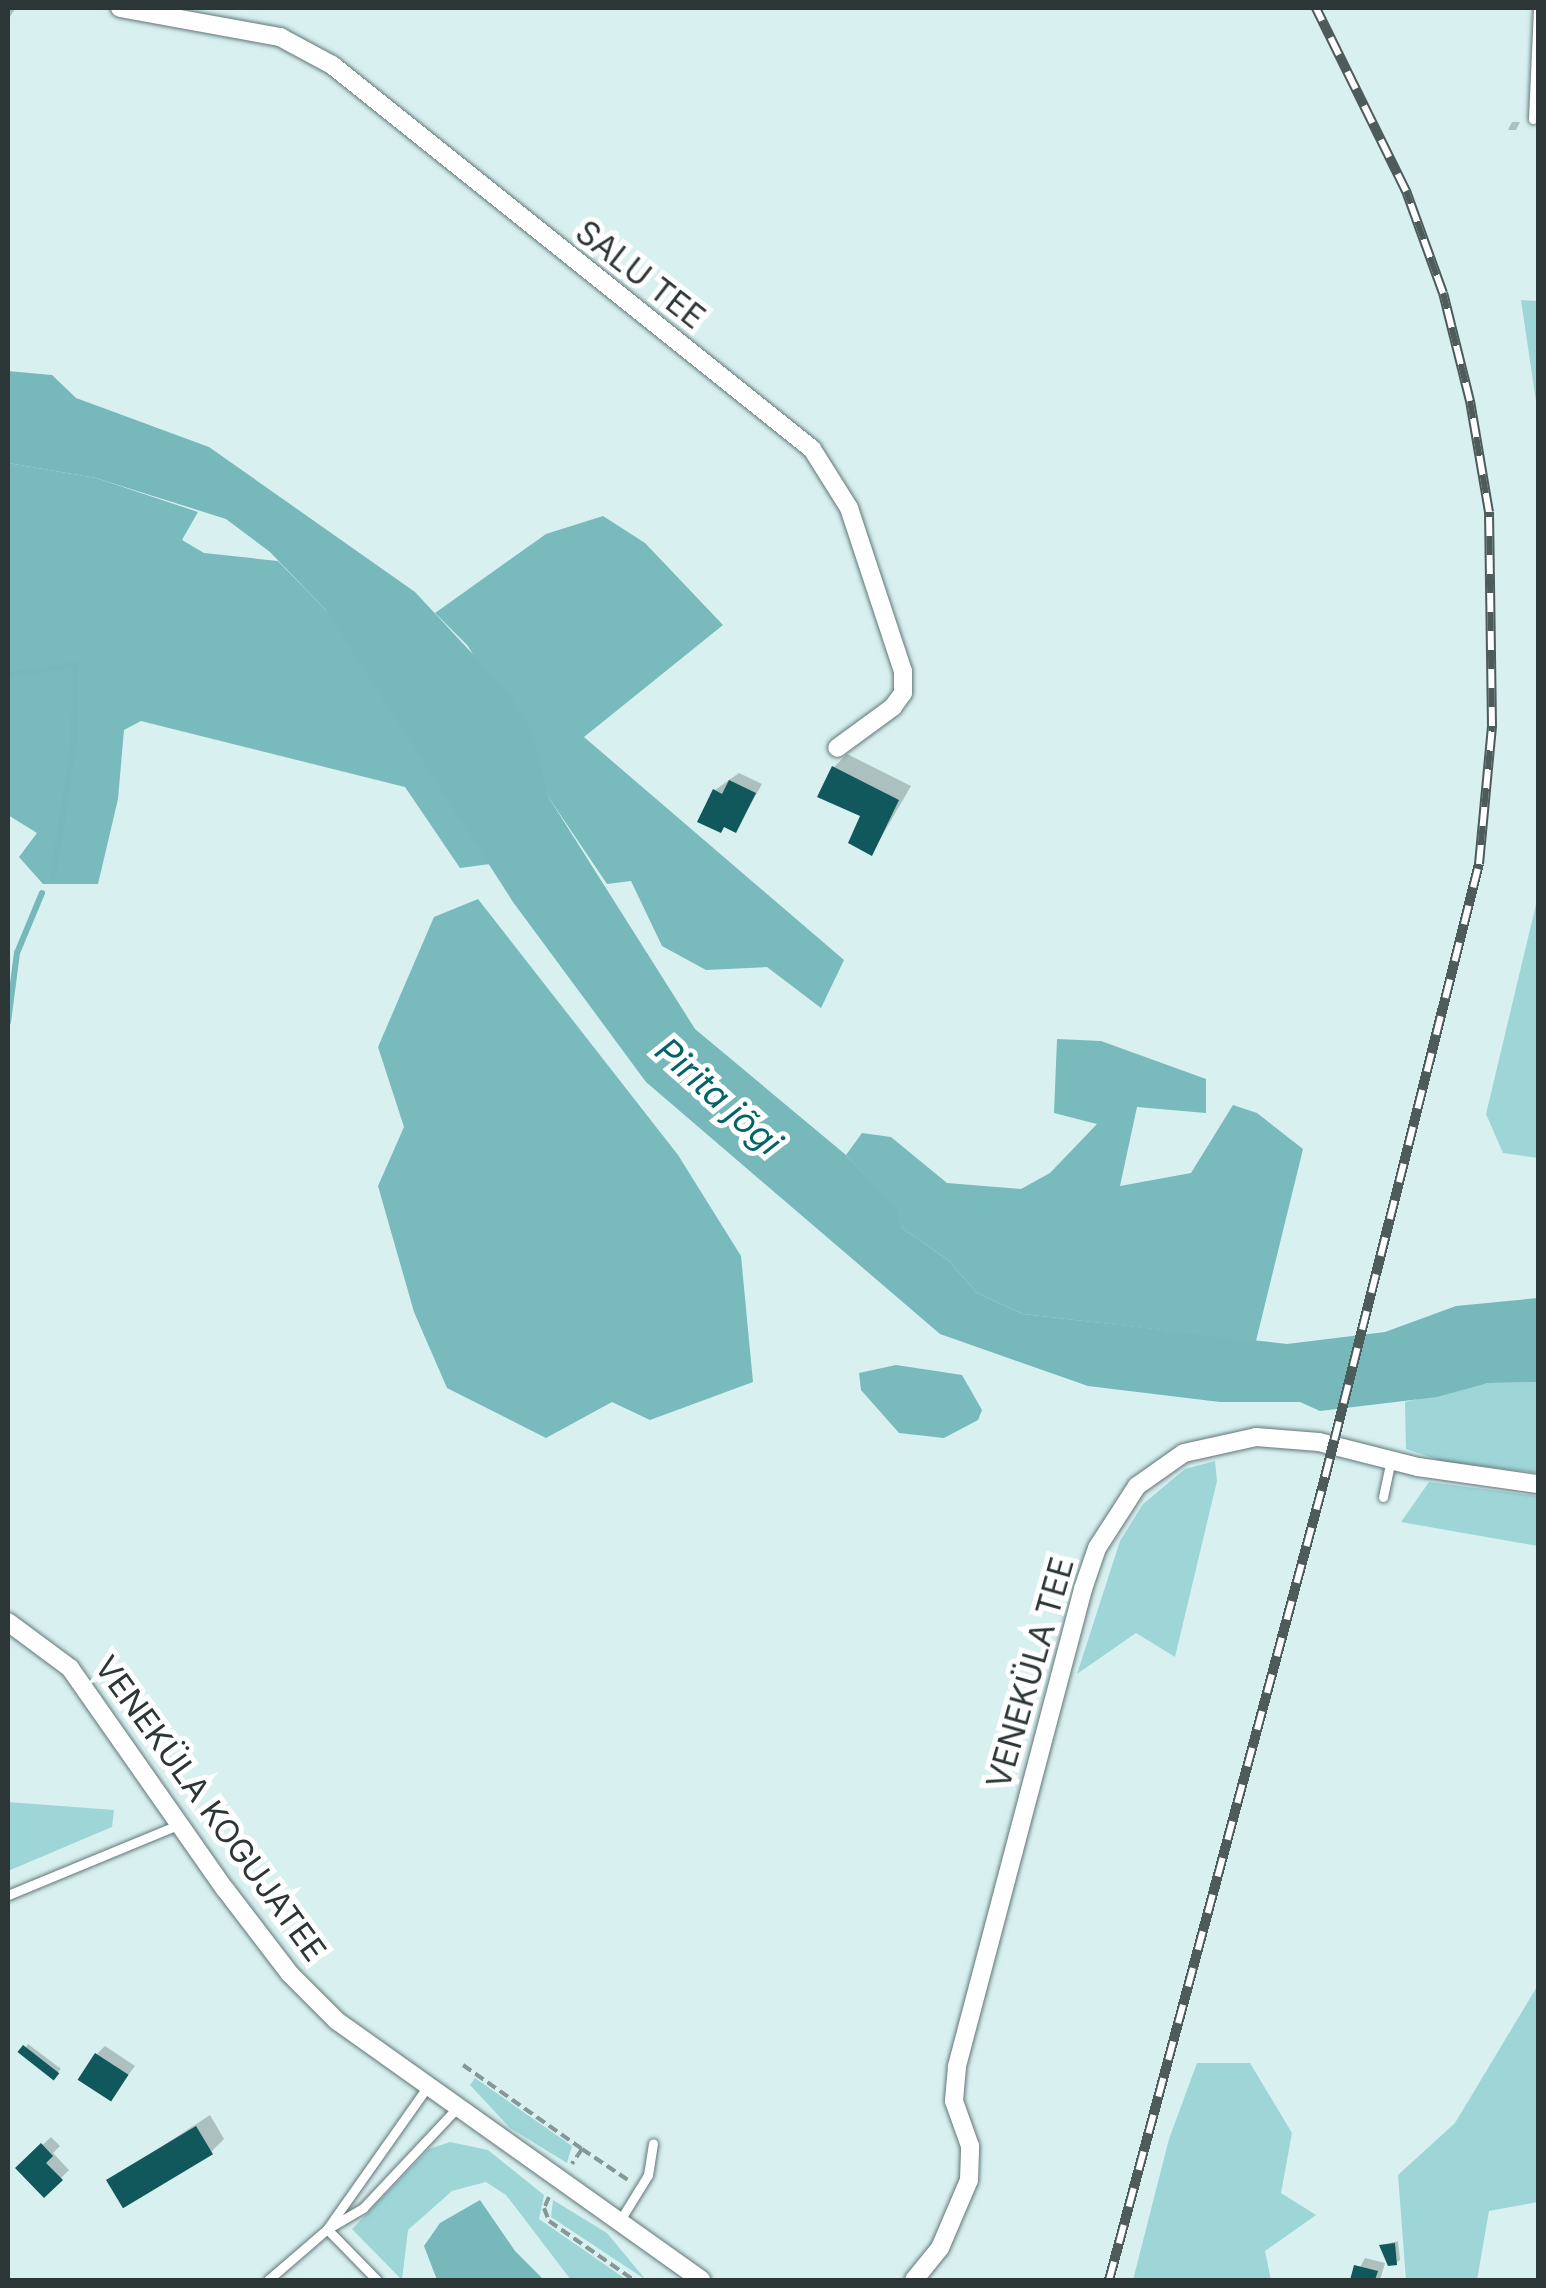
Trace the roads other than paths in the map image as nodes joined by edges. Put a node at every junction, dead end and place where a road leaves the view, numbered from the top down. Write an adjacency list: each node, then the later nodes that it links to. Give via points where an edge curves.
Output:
1 (120, 8): 4 (street, SALU TEE, via 280,38 332,64 812,448 849,508 903,670 902,693 893,707)
2 (1538, 8): 3 (lane)
3 (1533, 119)
4 (837, 748)
5 (1391, 1460): 6 (street, VENEKÜLA TEE); 7 (lane); 19 (street, VENEKÜLA TEE, via 1292,1438 1219,1442 1158,1467 1119,1510 1083,1589 955,2076 970,2180 940,2248)
6 (1538, 1484)
7 (1382, 1497)
8 (8, 1622): 9 (street, VENEKÜLA KOGUJATEE, via 70,1668)
9 (181, 1824): 10 (lane); 11 (street, VENEKÜLA KOGUJATEE, via 290,1974 336,2021)
10 (8, 1895)
11 (424, 2090): 12 (street, VENEKÜLA KOGUJATEE); 15 (lane)
12 (455, 2110): 14 (street, VENEKÜLA KOGUJATEE); 15 (lane, via 363,2208)
13 (653, 2143): 14 (lane, via 640,2188)
14 (619, 2223): 18 (street, VENEKÜLA KOGUJATEE)
15 (327, 2229): 16 (lane); 17 (lane)
16 (268, 2280)
17 (378, 2280)
18 (701, 2280)
19 (914, 2280)

